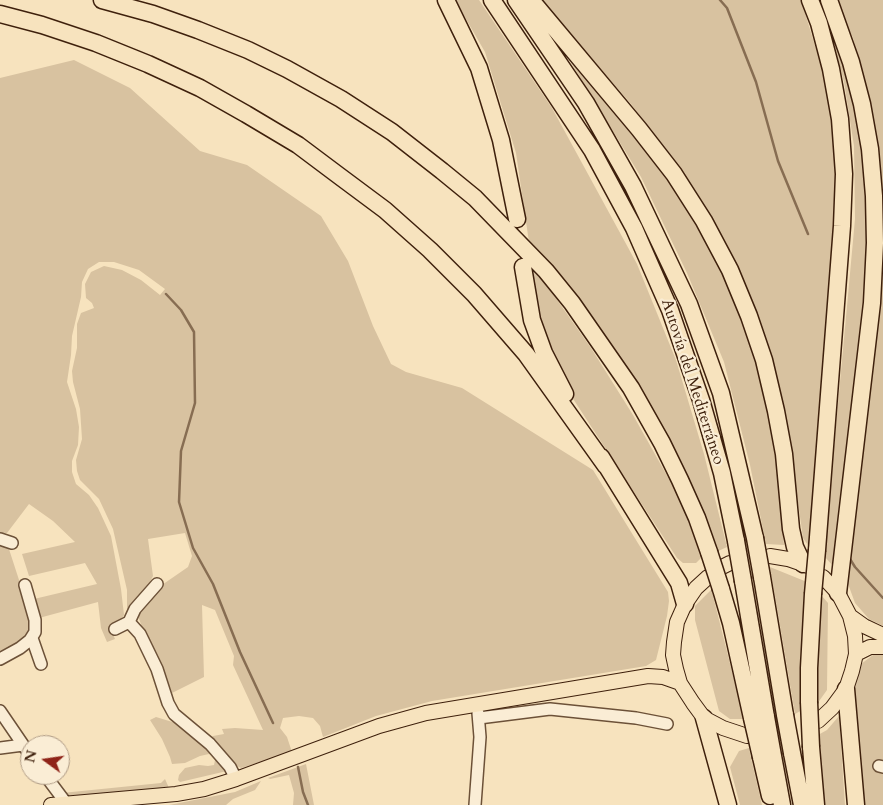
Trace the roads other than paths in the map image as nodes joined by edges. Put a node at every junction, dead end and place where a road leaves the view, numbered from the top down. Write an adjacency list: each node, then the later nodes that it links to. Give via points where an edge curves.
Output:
1 (102, 0): 39 (highway, bridge, via 152,14 248,50 341,99 392,132 475,198 539,264 597,337 662,443 709,552)
2 (446, 0): 9 (highway, via 479,68 501,140)
3 (492, 0): 39 (highway, Autovía del Mediterráneo, bridge, via 592,150 634,228 670,310 722,473 743,581)
4 (516, 0): 55 (highway, Autovía del Mediterráneo, bridge, via 586,103 633,186 689,304 721,393 756,538)
5 (531, 0): 15 (highway, via 674,174 730,270 764,360 784,454 793,538)
6 (810, 0): 56 (highway, bridge, via 819,23 840,119 844,174 812,594 809,702)
7 (829, 0): 20 (highway, via 862,104 870,150 875,242 872,303)
8 (0, 14): 11 (highway, via 96,43 200,88 298,146 338,174 385,210 474,294 526,354)
9 (517, 219)
10 (523, 267): 11 (highway, via 532,320 544,353)
11 (606, 466): 21 (highway, via 679,583)
12 (0, 538): 13 (street)
13 (12, 543)
14 (770, 556): 15 (main road)
15 (805, 565)
16 (708, 577): 21 (main road)
17 (823, 577): 20 (main road)
18 (157, 584): 23 (street, via 135,609)
19 (25, 585): 26 (street, via 36,620)
20 (838, 593): 22 (main road)
21 (685, 604): 29 (main road, via 677,622)
22 (850, 616): 25 (main road); 28 (main road)
23 (129, 622): 24 (street); 47 (street, via 140,634 158,669 174,714 221,755)
24 (115, 629)
25 (883, 635)
26 (32, 638): 30 (street); 31 (street)
27 (883, 647): 28 (main road, via 870,646)
28 (856, 654): 34 (main road)
29 (673, 655): 32 (main road, via 660,670); 33 (main road)
30 (0, 659)
31 (41, 664)
32 (648, 676): 33 (main road); 35 (main road)
33 (680, 683): 38 (main road)
34 (846, 689): 40 (main road); 57 (highway)
35 (478, 703): 37 (street); 47 (main road, via 400,719)
36 (0, 711): 43 (street)
37 (479, 718): 41 (street, via 550,709); 51 (street)
38 (704, 718): 42 (main road); 52 (highway)
39 (759, 718): 46 (highway, Autovía del Mediterráneo, bridge)
40 (818, 721)
41 (667, 724)
42 (747, 736)
43 (20, 741)
44 (20, 745): 45 (street)
45 (0, 748)
46 (767, 756): 53 (highway); 54 (highway, Autovía del Mediterráneo)
47 (236, 779): 49 (main road, via 176,794)
48 (52, 785): 49 (street)
49 (66, 803): 50 (main road)
50 (51, 805)
51 (475, 805)
52 (728, 805)
53 (773, 805)
54 (782, 805)
55 (802, 805)
56 (816, 805)
57 (856, 805)

